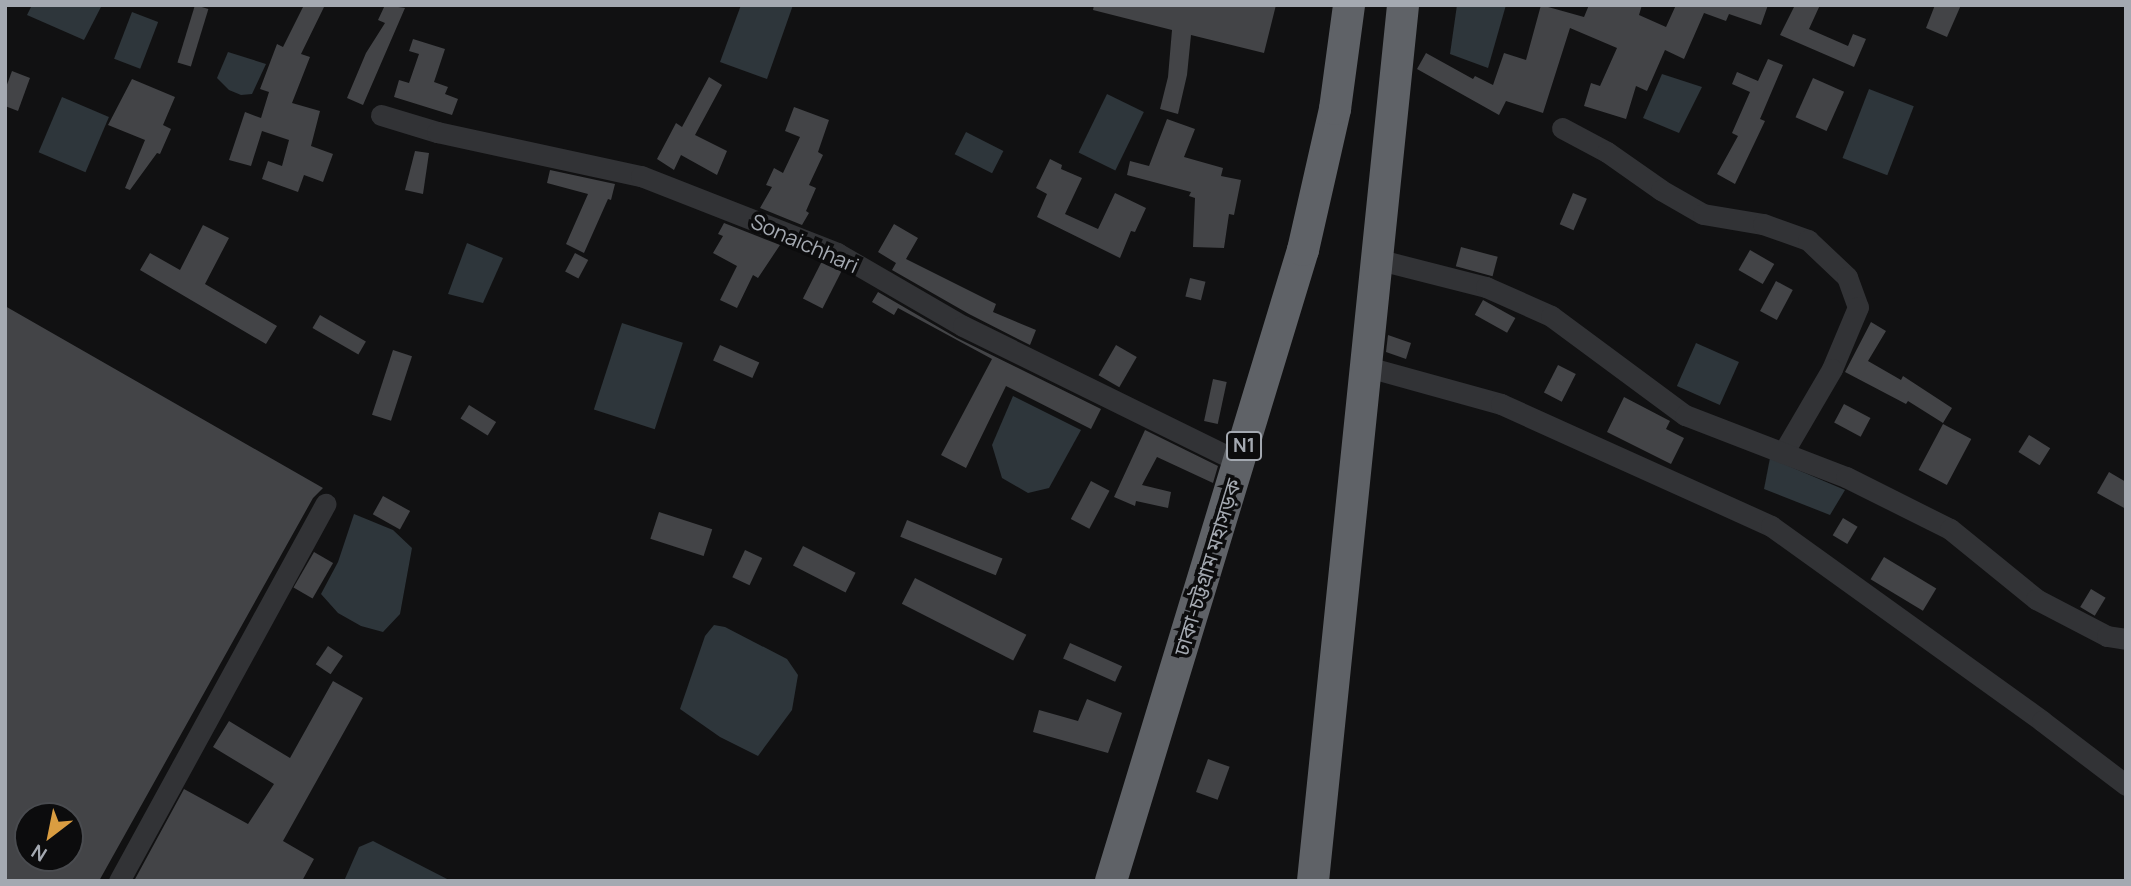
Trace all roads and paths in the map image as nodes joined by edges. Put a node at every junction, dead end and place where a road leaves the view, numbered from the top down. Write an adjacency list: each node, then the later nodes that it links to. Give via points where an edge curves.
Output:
1 (1349, 5): 8 (highway, ঢাকা-চট্টগ্রাম মহাসড়ক / N1, via 1335,109 1303,250)
2 (1402, 5): 5 (highway)
3 (381, 115): 8 (street, Sonaichhari, via 437,132 641,176 838,253 963,327)
4 (1562, 128): 7 (street, via 1703,214 1763,224 1808,240 1847,277 1858,307 1832,369)
5 (1376, 260): 6 (highway); 7 (street, via 1486,286 1551,316 1685,415)
6 (1364, 366): 11 (street, via 1501,404 1771,526); 14 (highway)
7 (1783, 453): 10 (street, via 1846,477 1950,529 2036,599 2107,636)
8 (1239, 462): 13 (highway, ঢাকা-চট্টগ্রাম মহাসড়ক / N1)
9 (325, 504): 12 (street)
10 (2126, 639)
11 (2126, 785)
12 (119, 881)
13 (1111, 881)
14 (1313, 881)

